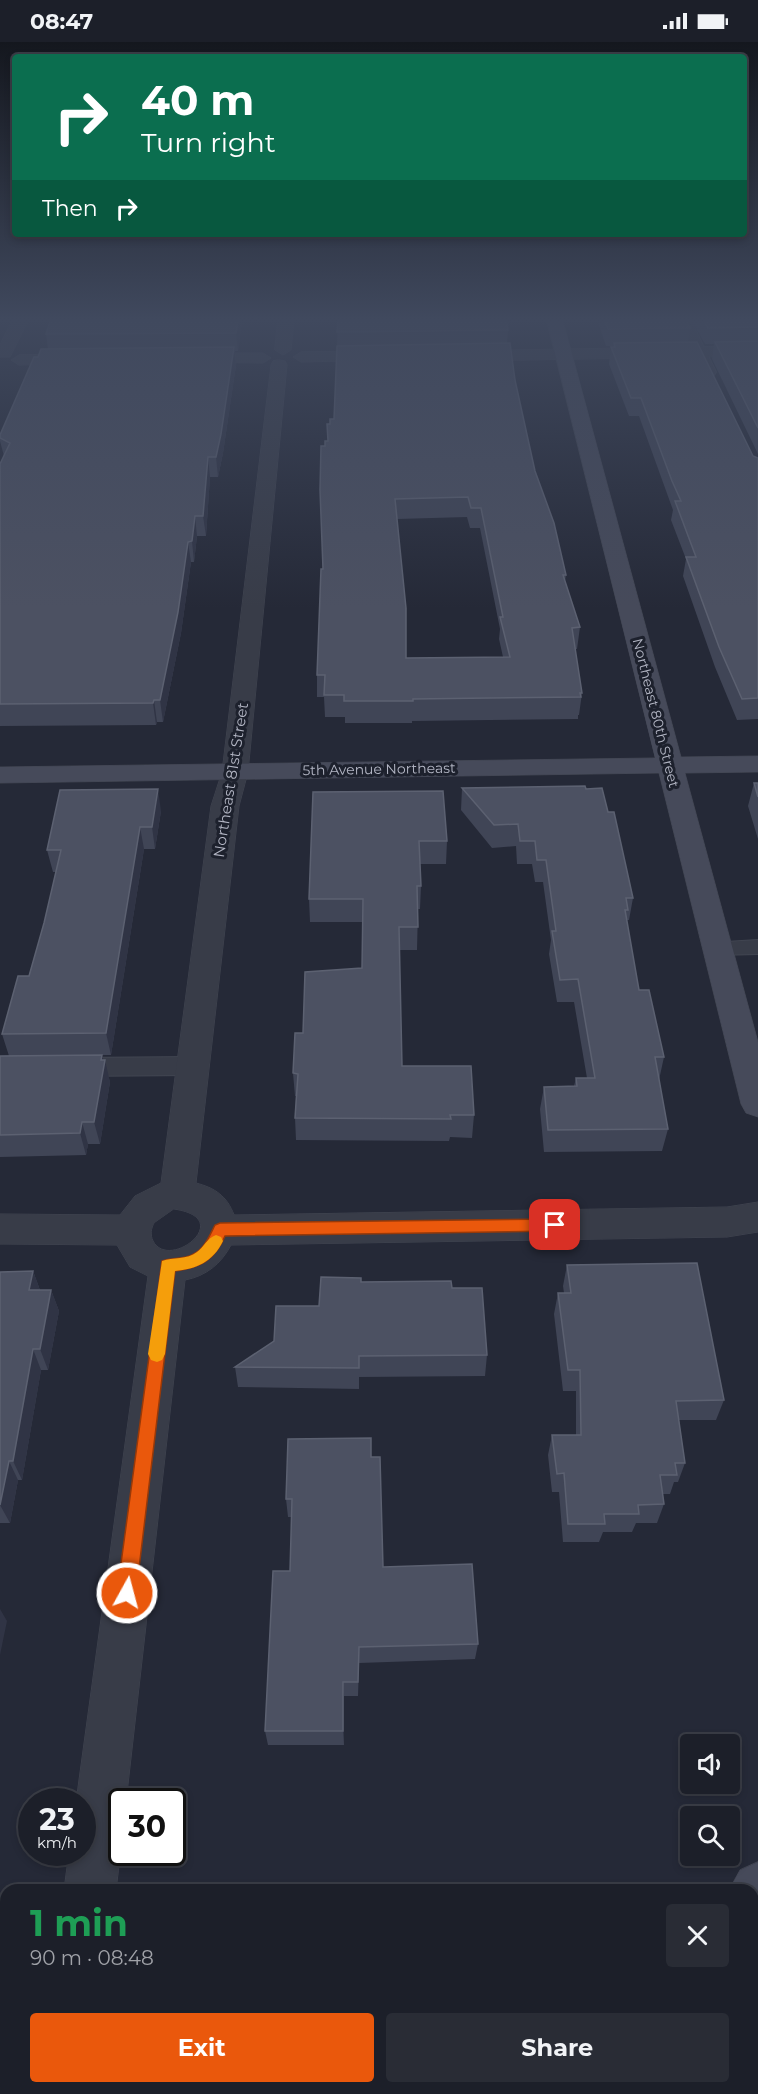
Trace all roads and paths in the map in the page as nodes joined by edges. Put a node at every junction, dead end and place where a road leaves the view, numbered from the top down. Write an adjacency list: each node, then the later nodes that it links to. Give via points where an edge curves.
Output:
1 (275, 417): 5 (street, Northeast 81st Street)
2 (579, 417): 3 (street, Northeast 80th Street)
3 (669, 764): 4 (street, 5th Avenue Northeast); 5 (street, 5th Avenue Northeast); 8 (street, Northeast 80th Street)
4 (758, 764)
5 (235, 772): 6 (street, 5th Avenue Northeast); 9 (street, Northeast 81st Street, via 225,806)
6 (0, 775)
7 (758, 947): 8 (lane)
8 (717, 948): 11 (street, Northeast 80th Street)
9 (192, 1066): 10 (lane); 12 (street, Northeast 81st Street)
10 (48, 1067)
11 (758, 1104)
12 (177, 1194): 15 (street, via 157,1199 146,1207); 16 (street, via 199,1197 210,1204 218,1213)
13 (758, 1217): 16 (street, via 727,1222)
14 (0, 1229): 15 (street)
15 (132, 1230): 17 (street, via 140,1253 149,1261)
16 (220, 1230): 17 (street, via 213,1247 203,1256 190,1263)
17 (168, 1265): 18 (street)
18 (91, 1884)

